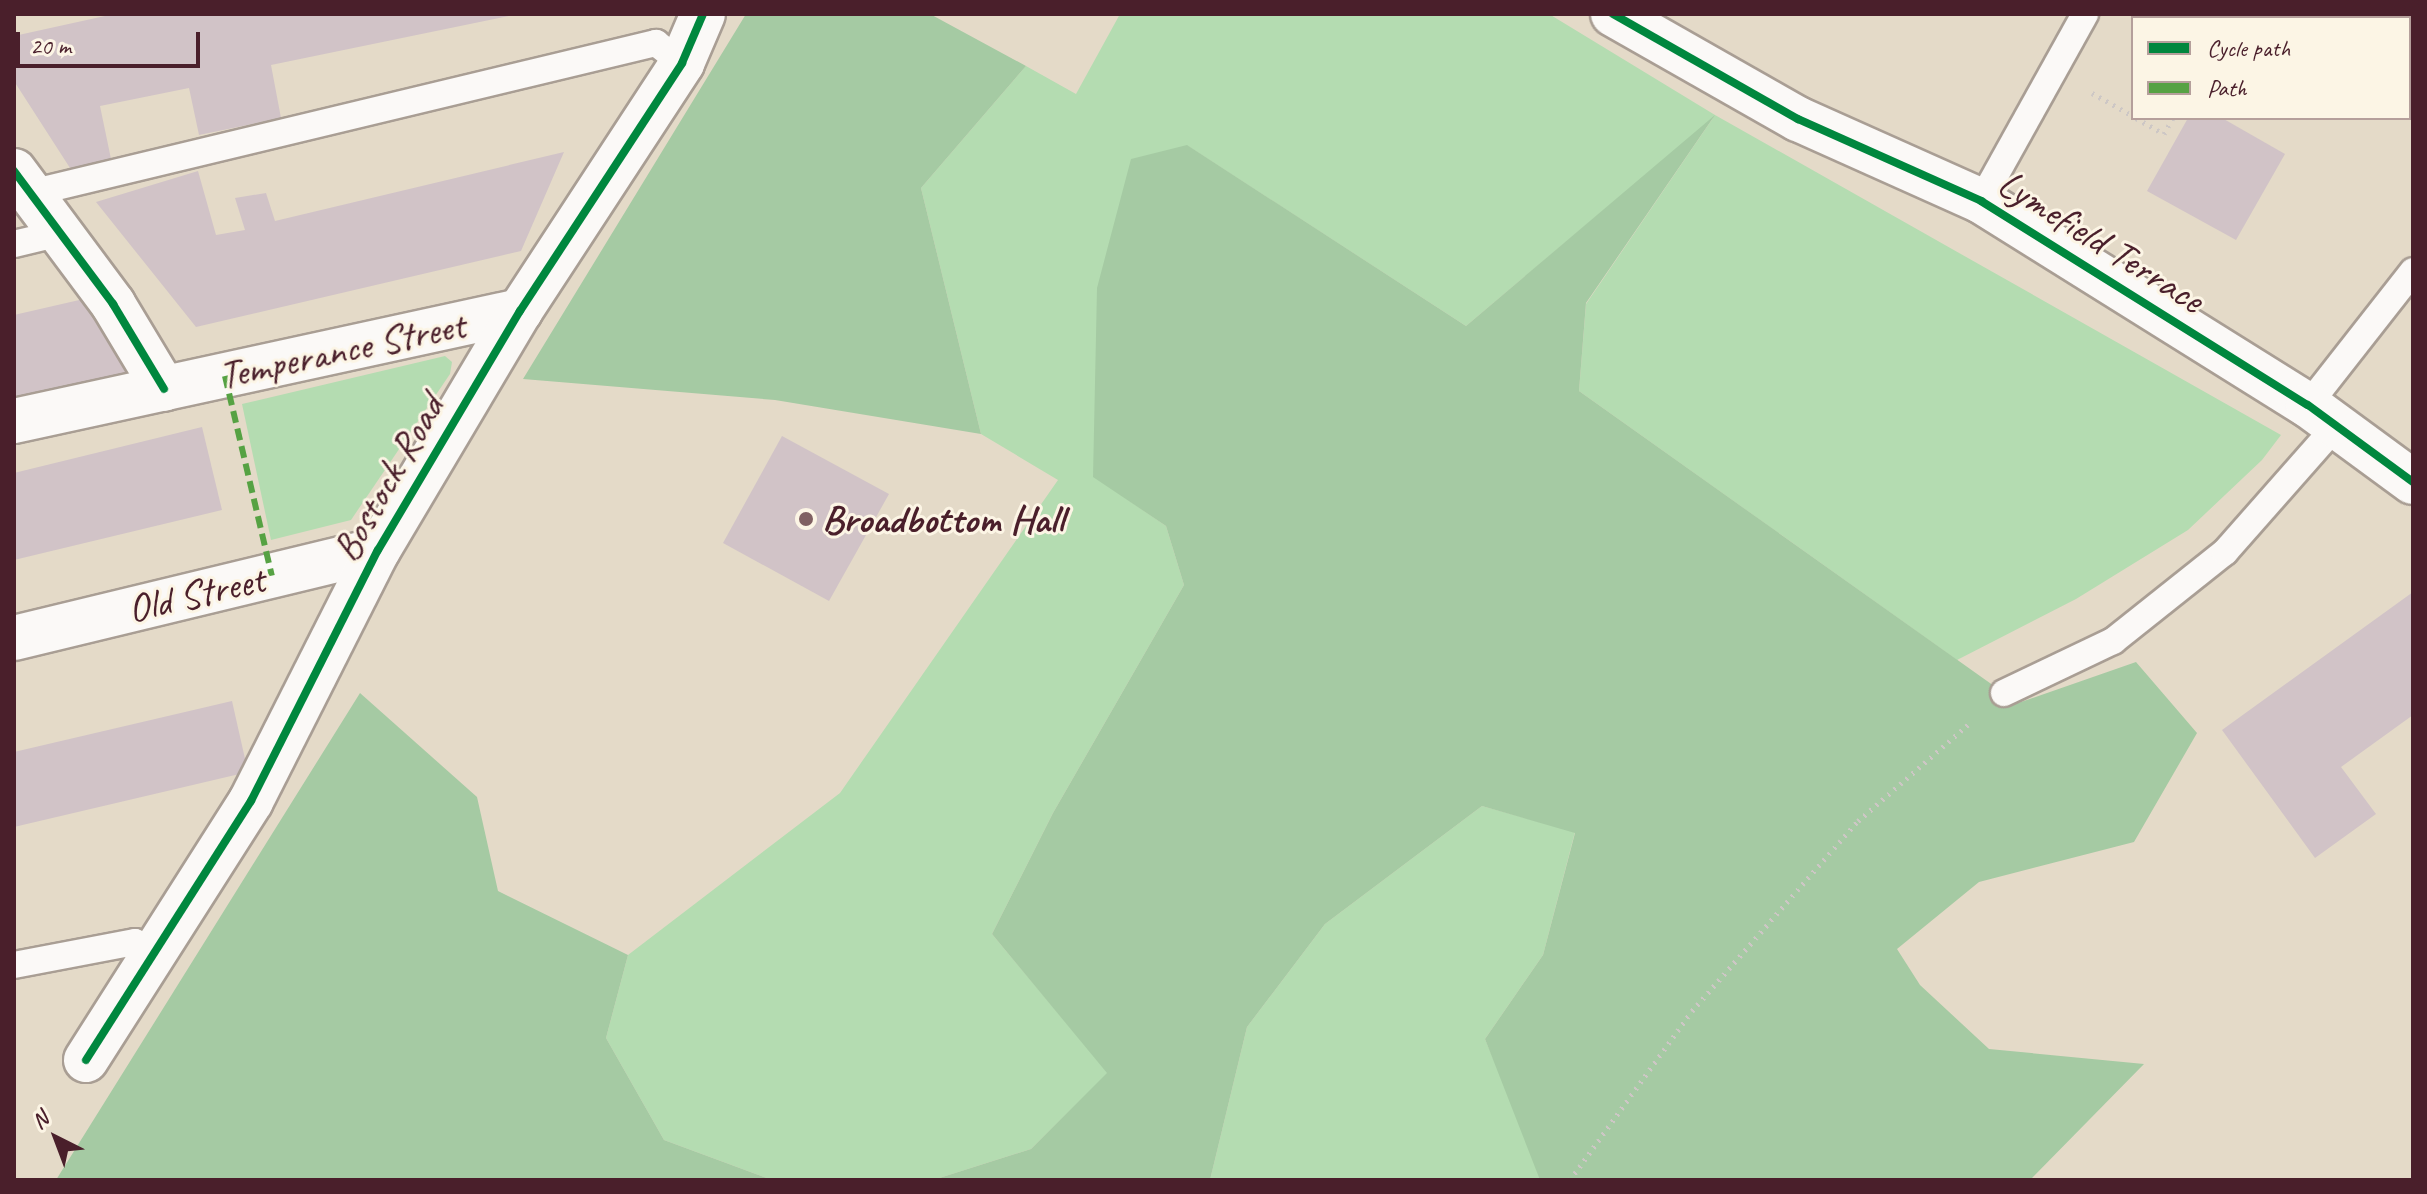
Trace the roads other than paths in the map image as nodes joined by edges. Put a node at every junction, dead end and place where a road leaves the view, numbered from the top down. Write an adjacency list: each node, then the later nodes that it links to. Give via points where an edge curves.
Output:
1 (703, 14): 4 (street, Bostock Road)
2 (1613, 14): 6 (street, Lymefield Terrace, via 1798,119)
3 (2085, 14): 6 (lane)
4 (682, 63): 5 (lane, via 656,43); 10 (street, Bostock Road)
5 (22, 182): 7 (street)
6 (1981, 201): 12 (street, Lymefield Terrace)
7 (60, 233): 8 (lane); 11 (street, via 113,304)
8 (14, 244)
9 (2413, 271): 12 (lane)
10 (520, 311): 11 (street, Temperance Street); 15 (street, Bostock Road)
11 (164, 389): 13 (street, Temperance Street)
12 (2322, 415): 14 (street, Lymefield Terrace); 17 (lane, via 2213,562 2113,641)
13 (14, 421)
14 (2413, 482)
15 (378, 550): 16 (street, Old Street); 18 (street, Bostock Road, via 251,801)
16 (14, 638)
17 (2004, 693)
18 (155, 952): 19 (lane, via 135,942); 20 (street, Bostock Road)
19 (14, 965)
20 (86, 1060)

